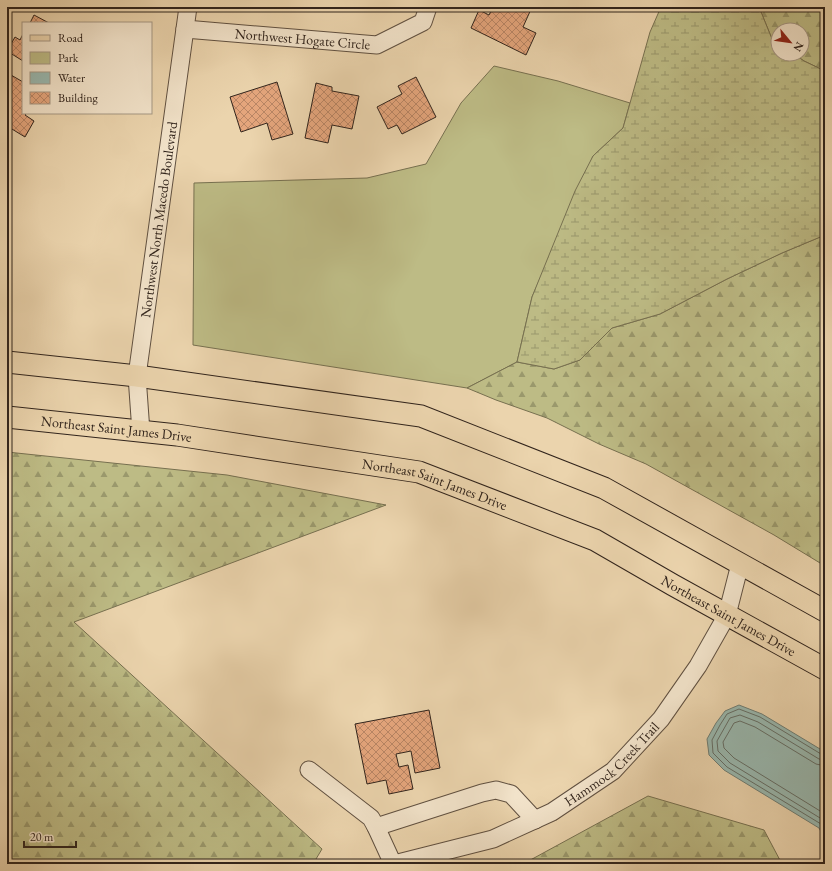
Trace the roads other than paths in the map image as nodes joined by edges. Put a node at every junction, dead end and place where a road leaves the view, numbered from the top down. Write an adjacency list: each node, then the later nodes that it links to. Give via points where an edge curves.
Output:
1 (188, 7): 3 (street, Northwest North Macedo Boulevard)
2 (428, 7): 3 (street, Northwest Hogate Circle, via 423,22 377,45)
3 (185, 29): 5 (street, Northwest North Macedo Boulevard)
4 (7, 362): 5 (main road)
5 (137, 376): 7 (street, Northwest North Macedo Boulevard); 8 (main road, via 421,416 604,488)
6 (7, 417): 7 (main road, Northeast Saint James Drive)
7 (141, 432): 10 (main road, Northeast Saint James Drive, via 184,436 419,472 595,540)
8 (740, 564): 9 (main road); 10 (street, Hammock Creek Trail)
9 (825, 611)
10 (727, 615): 11 (main road, Northeast Saint James Drive); 13 (street, Hammock Creek Trail, via 698,666 662,719 613,771 552,812)
11 (825, 669)
12 (309, 770): 14 (street, via 371,818)
13 (535, 820): 14 (street, via 511,794 496,790); 15 (street, Hammock Creek Trail, via 493,839)
14 (384, 824): 15 (street)
15 (394, 864)

